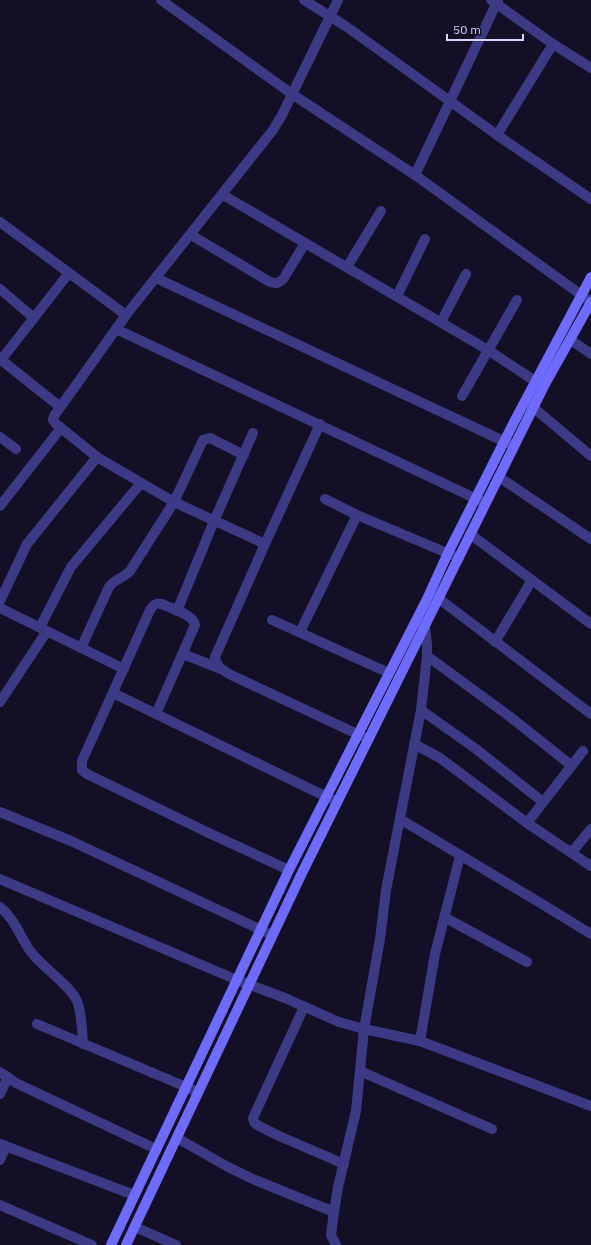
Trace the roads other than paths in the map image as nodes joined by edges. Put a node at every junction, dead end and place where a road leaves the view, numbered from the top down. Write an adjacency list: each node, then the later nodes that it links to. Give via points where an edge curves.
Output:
1 (161, 0): 8 (street)
2 (304, 0): 5 (street)
3 (338, 0): 5 (street)
4 (495, 1): 6 (street); 9 (street)
5 (330, 17): 8 (street); 9 (street, via 348,27)
6 (553, 44): 7 (street); 10 (street)
7 (591, 68)
8 (292, 94): 11 (street); 12 (street, via 273,130)
9 (451, 101): 10 (street); 11 (street)
10 (497, 135): 13 (street)
11 (415, 175): 26 (street)
12 (223, 194): 16 (street); 18 (street)
13 (591, 199)
14 (381, 211): 19 (street)
15 (0, 222): 20 (street)
16 (191, 235): 18 (street, via 275,284 284,278); 23 (street)
17 (425, 239): 25 (street)
18 (305, 243): 19 (street)
19 (347, 268): 25 (street)
20 (69, 273): 29 (street); 30 (street)
21 (466, 274): 31 (street)
22 (591, 277): 26 (main road)
23 (156, 278): 29 (street); 46 (street)
24 (0, 289): 30 (street)
25 (397, 296): 31 (street)
26 (581, 296): 28 (street); 37 (main road)
27 (516, 300): 34 (street)
28 (591, 302): 33 (main road)
29 (126, 315): 32 (street)
30 (34, 318): 36 (street)
31 (441, 322): 34 (street)
32 (116, 329): 40 (street); 42 (street)
33 (571, 340): 35 (street); 41 (main road)
34 (488, 350): 37 (street); 38 (street)
35 (591, 354)
36 (1, 359): 40 (street)
37 (535, 381): 39 (main road)
38 (462, 396)
39 (525, 400): 41 (street); 46 (main road)
40 (59, 406): 43 (street, via 53,420)
41 (534, 407): 47 (main road); 50 (street)
42 (320, 424): 54 (street); 63 (street)
43 (61, 428): 51 (street); 58 (street)
44 (253, 433): 49 (street)
45 (0, 437): 48 (street)
46 (504, 442): 47 (street); 54 (main road)
47 (514, 446): 52 (main road)
48 (16, 449)
49 (244, 454): 56 (street, via 210,438 203,440); 60 (street)
50 (591, 456)
51 (97, 457): 53 (street); 68 (street, via 27,544)
52 (499, 477): 57 (main road); 62 (street)
53 (141, 483): 56 (street); 75 (street, via 71,567)
54 (476, 498): 57 (street); 64 (main road)
55 (325, 499): 59 (street)
56 (174, 502): 60 (street); 78 (street, via 130,571 112,583)
57 (486, 503): 61 (main road)
58 (0, 506)
59 (357, 515): 64 (street); 76 (street)
60 (214, 521): 63 (street); 70 (street)
61 (470, 534): 65 (main road); 66 (street)
62 (591, 539)
63 (264, 544): 81 (street, via 215,657)
64 (448, 553): 65 (street); 71 (main road)
65 (459, 558): 67 (main road)
66 (532, 580): 73 (street); 77 (street)
67 (438, 598): 74 (main road); 77 (street)
68 (0, 601)
69 (0, 608): 75 (street)
70 (177, 611): 79 (street, via 190,617 195,625); 82 (street, via 162,604 153,605)
71 (419, 614): 74 (street); 83 (main road)
72 (272, 620): 76 (street)
73 (591, 624)
74 (425, 627): 80 (street); 90 (main road)
75 (44, 629): 78 (street); 85 (street)
76 (300, 632): 83 (street)
77 (495, 642): 88 (street)
78 (81, 648): 82 (street)
79 (183, 654): 81 (street); 87 (street)
80 (427, 656): 86 (street); 93 (street)
81 (221, 669): 89 (street)
82 (124, 670): 84 (street)
83 (389, 673): 89 (main road)
84 (113, 693): 87 (street); 104 (street, via 82,761 82,770)
85 (0, 702)
86 (421, 710): 91 (street); 96 (street)
87 (156, 714): 94 (street)
88 (591, 714)
89 (358, 734): 90 (street); 94 (main road)
90 (368, 739): 95 (main road)
91 (414, 744): 98 (street); 99 (street, via 440,758)
92 (583, 750): 93 (street)
93 (572, 766): 96 (street)
94 (326, 797): 95 (street); 104 (main road)
95 (337, 802): 110 (main road)
96 (543, 802): 99 (street)
97 (0, 812): 108 (street, via 71,841)
98 (400, 819): 102 (street); 116 (street)
99 (527, 823): 101 (street)
100 (591, 829): 101 (street)
101 (572, 852): 103 (street)
102 (460, 856): 107 (street); 109 (street)
103 (591, 866)
104 (289, 870): 108 (main road)
105 (0, 879): 112 (street)
106 (0, 907): 118 (street, via 8,914 31,952 77,1001)
107 (444, 917): 111 (street); 117 (street)
108 (261, 929): 110 (street); 112 (main road)
109 (591, 934)
110 (272, 935): 113 (main road)
111 (527, 962)
112 (237, 980): 113 (street); 121 (main road)
113 (250, 985): 114 (street); 122 (main road)
114 (304, 1007): 116 (street, via 339,1022); 130 (street, via 253,1118 254,1122 279,1136)
115 (37, 1024): 118 (street)
116 (364, 1029): 117 (street); 119 (street)
117 (420, 1041): 124 (street)
118 (83, 1044): 121 (street)
119 (360, 1071): 125 (street); 130 (street, via 356,1111)
120 (4, 1075): 123 (street); 128 (street, via 34,1092)
121 (186, 1088): 122 (street); 128 (main road)
122 (198, 1092): 126 (main road)
123 (0, 1094)
124 (591, 1106)
125 (492, 1129)
126 (177, 1138): 133 (street, via 228,1168); 134 (main road)
127 (3, 1145): 129 (street); 131 (street)
128 (156, 1149): 131 (main road)
129 (0, 1160)
130 (344, 1164): 133 (street)
131 (134, 1195): 136 (main road)
132 (0, 1205): 135 (street)
133 (334, 1212): 139 (street, via 331,1236)
134 (135, 1227): 137 (main road); 138 (street)
135 (92, 1245)
136 (111, 1245)
137 (126, 1245)
138 (176, 1245)
139 (336, 1245)

